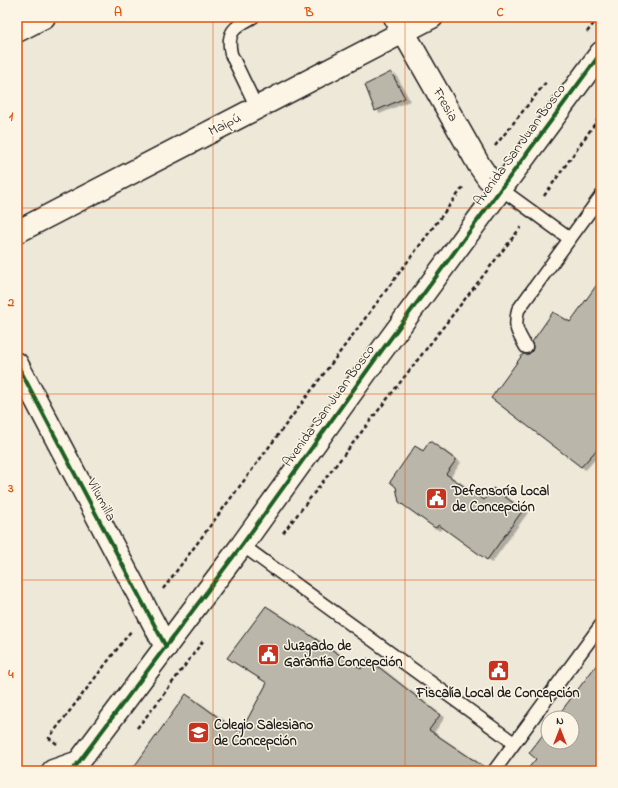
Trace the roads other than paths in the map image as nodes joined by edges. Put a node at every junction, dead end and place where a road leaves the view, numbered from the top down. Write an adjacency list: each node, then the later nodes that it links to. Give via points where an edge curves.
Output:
1 (44, 17): 5 (main road)
2 (253, 17): 7 (lane, via 236,27 232,32 229,46)
3 (432, 17): 4 (main road, Maipú)
4 (400, 25): 7 (main road, Maipú); 8 (main road, Fresia, via 479,165 488,178)
5 (17, 31)
6 (598, 64): 8 (main road, Avenida San Juan Bosco)
7 (257, 108): 10 (main road, Maipú)
8 (501, 189): 11 (lane); 14 (main road, Avenida San Juan Bosco)
9 (601, 196): 11 (lane)
10 (17, 232)
11 (570, 239): 12 (lane, via 518,310 517,330)
12 (526, 347)
13 (17, 364): 16 (main road, Vilumilla)
14 (242, 545): 16 (main road, Avenida San Juan Bosco); 17 (lane)
15 (601, 625): 17 (lane)
16 (166, 647): 18 (main road, Avenida San Juan Bosco)
17 (514, 743): 20 (lane)
18 (75, 767): 19 (main road)
19 (53, 771)
20 (494, 771)

